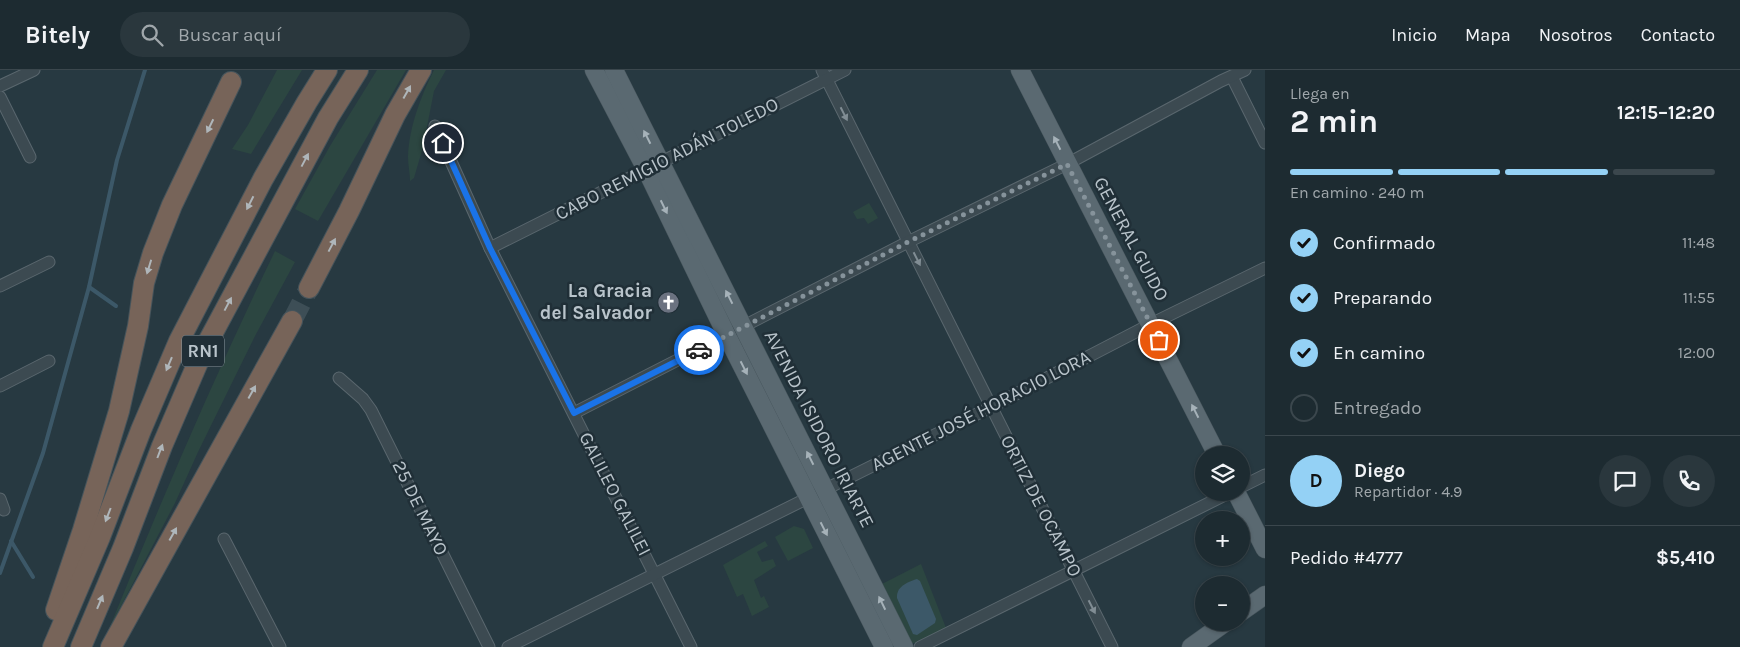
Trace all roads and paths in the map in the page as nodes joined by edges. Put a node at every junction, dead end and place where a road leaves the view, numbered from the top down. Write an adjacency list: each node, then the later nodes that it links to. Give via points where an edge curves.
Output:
1 (34, 70): 14 (street)
2 (327, 70): 51 (highway, RN1, one-way to 51, via 263,179 180,341)
3 (358, 70): 52 (highway, RN1, one-way to 3, via 202,353 328,118)
4 (421, 70): 26 (highway, one-way to 4, via 395,115)
5 (594, 70): 20 (main road, AVENIDA ISIDORO IRIARTE)
6 (614, 70): 20 (main road, AVENIDA ISIDORO IRIARTE, one-way to 6)
7 (845, 70): 11 (street, CABO REMIGIO ADÁN TOLEDO)
8 (1020, 70): 19 (main road, GENERAL GUIDO, one-way to 8)
9 (1215, 70): 12 (street)
10 (1245, 70): 12 (street)
11 (824, 75): 20 (street, CABO REMIGIO ADÁN TOLEDO); 21 (street, ORTIZ DE OCAMPO, one-way to 21)
12 (1226, 79): 17 (street); 19 (street)
13 (231, 82): 50 (highway, one-way to 50, via 172,205 153,253 119,411)
14 (0, 86)
15 (0, 98): 18 (street)
16 (435, 126): 22 (street, GALILEO GALILEI)
17 (1265, 144)
18 (30, 157)
19 (1067, 164): 21 (street); 28 (main road, GENERAL GUIDO)
20 (653, 166): 22 (street, CABO REMIGIO ADÁN TOLEDO); 29 (main road, AVENIDA ISIDORO IRIARTE, one-way to 20); 30 (main road, AVENIDA ISIDORO IRIARTE, one-way to 30)
21 (908, 242): 29 (street); 34 (street, ORTIZ DE OCAMPO, one-way to 34)
22 (490, 248): 35 (street, GALILEO GALILEI)
23 (49, 262): 25 (street)
24 (1265, 268): 28 (street, AGENTE JOSÉ HORACIO LORA)
25 (0, 286)
26 (309, 288)
27 (292, 321): 53 (highway, one-way to 27)
28 (1151, 324): 34 (street, AGENTE JOSÉ HORACIO LORA); 36 (main road, GENERAL GUIDO, one-way to 28)
29 (744, 327): 30 (street); 39 (main road, AVENIDA ISIDORO IRIARTE, one-way to 29)
30 (727, 336): 35 (street); 40 (main road, AVENIDA ISIDORO IRIARTE, one-way to 40)
31 (48, 362): 33 (street)
32 (339, 378): 55 (street, 25 DE MAYO, via 371,410)
33 (0, 386)
34 (991, 407): 39 (street, AGENTE JOSÉ HORACIO LORA); 45 (street, ORTIZ DE OCAMPO)
35 (574, 413): 46 (street, GALILEO GALILEI)
36 (1212, 446)
37 (1265, 475): 38 (street)
38 (1250, 482)
39 (826, 490): 40 (street, AGENTE JOSÉ HORACIO LORA); 59 (main road, AVENIDA ISIDORO IRIARTE, one-way to 39)
40 (808, 498): 46 (street, AGENTE JOSÉ HORACIO LORA); 58 (main road, AVENIDA ISIDORO IRIARTE, one-way to 58)
41 (1213, 501): 45 (street)
42 (1241, 501): 44 (main road)
43 (224, 539): 54 (street)
44 (1265, 549)
45 (1073, 570): 60 (street); 61 (street, ORTIZ DE OCAMPO, one-way to 61)
46 (655, 574): 56 (street, AGENTE JOSÉ HORACIO LORA); 57 (street, GALILEO GALILEI)
47 (1265, 596): 48 (main road)
48 (1250, 606)
49 (1213, 631): 62 (main road)
50 (43, 647)
51 (53, 647)
52 (81, 647)
53 (112, 647)
54 (280, 647)
55 (489, 647)
56 (508, 647)
57 (690, 647)
58 (884, 647)
59 (904, 647)
60 (920, 647)
61 (1112, 647)
62 (1191, 647)

